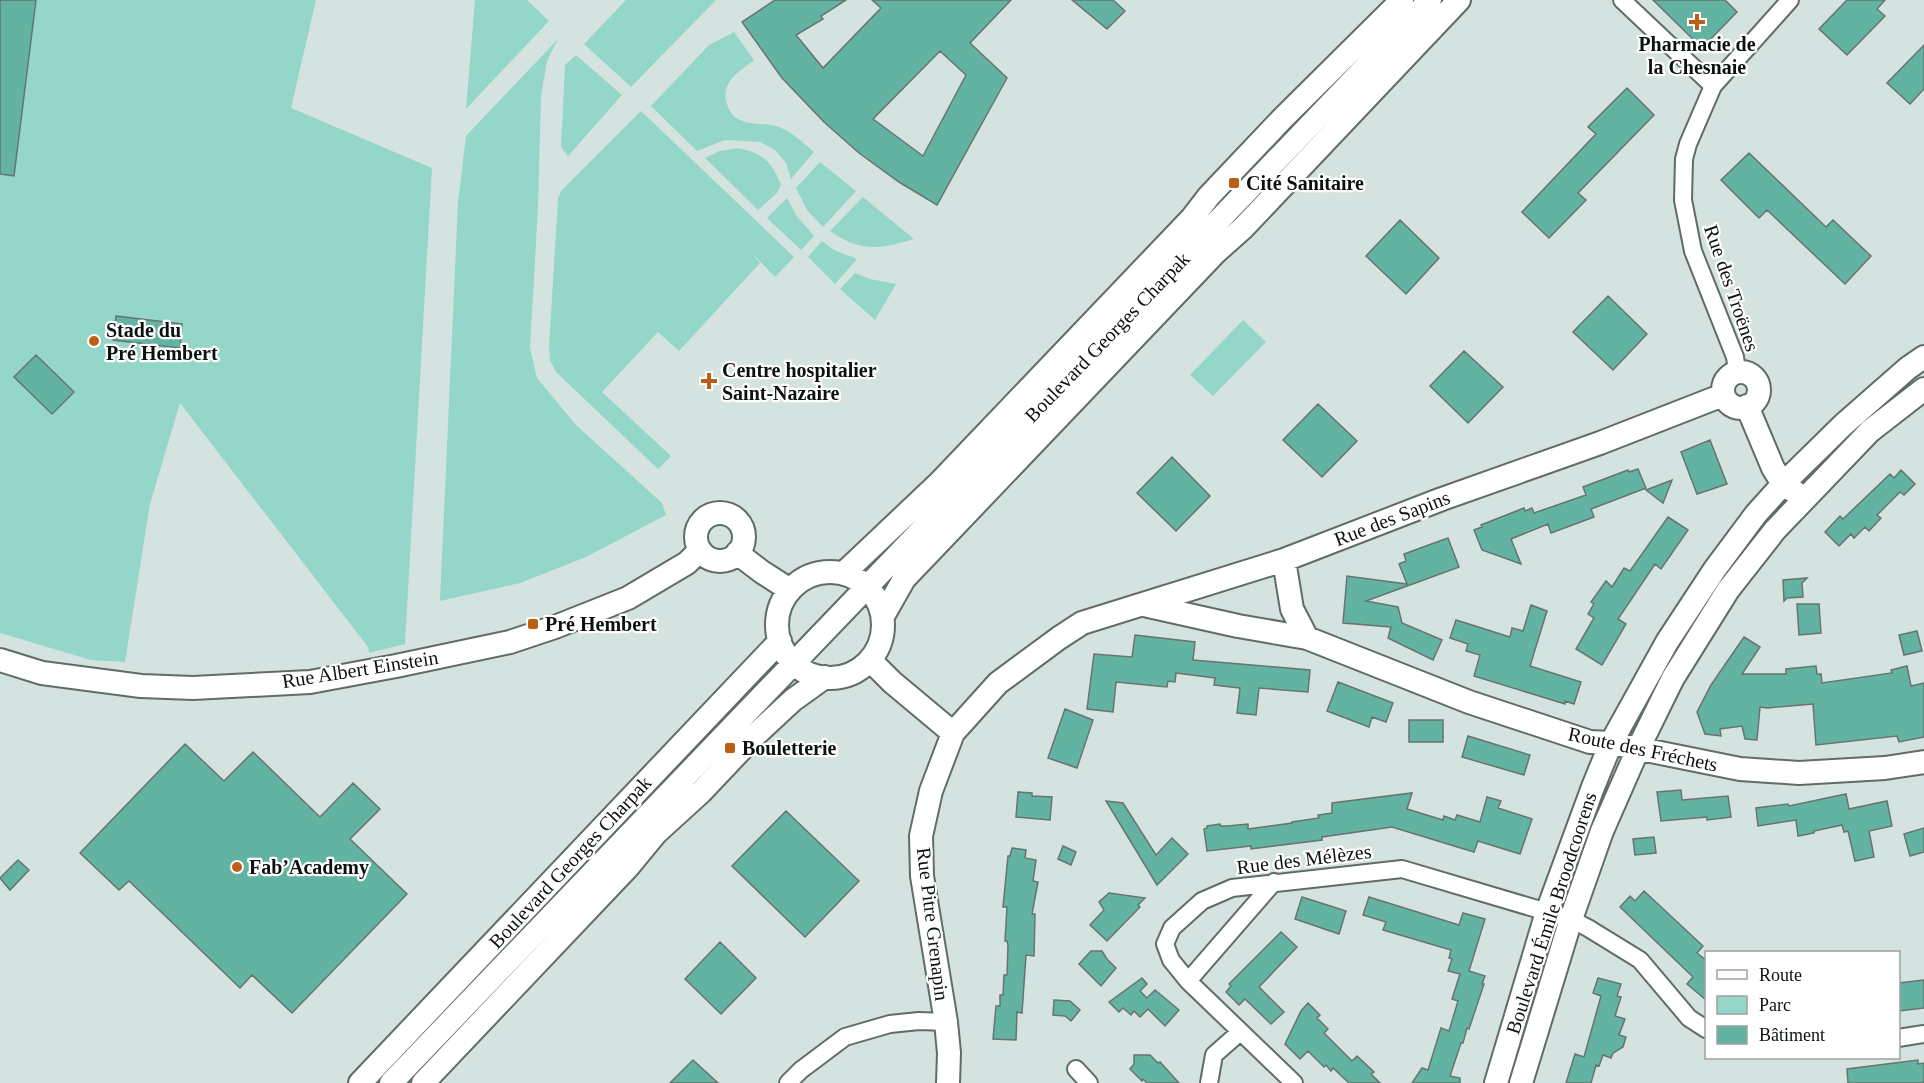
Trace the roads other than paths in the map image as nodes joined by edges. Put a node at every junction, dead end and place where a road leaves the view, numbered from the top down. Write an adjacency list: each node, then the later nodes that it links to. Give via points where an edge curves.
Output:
1 (1402, 0): 17 (street, Boulevard Georges Charpak, via 1283,118 939,483)
2 (1430, 0): 18 (street, Boulevard Georges Charpak)
3 (1459, 0): 22 (street, Boulevard Georges Charpak, via 904,579)
4 (1622, 0): 6 (street)
5 (1790, 0): 6 (street, Rue des Troënes)
6 (1713, 86): 8 (street, Rue des Troënes, via 1684,159 1683,200 1693,251 1735,357)
7 (1924, 357): 12 (street, Boulevard Émile Broodcoorens, via 1843,424)
8 (1737, 372): 10 (street, via 1727,378); 11 (street, via 1748,373 1757,382 1758,393)
9 (1924, 389): 13 (street, via 1870,431)
10 (1724, 395): 11 (street, via 1730,404); 16 (street, Rue des Sapins)
11 (1747, 406): 12 (street)
12 (1783, 484): 13 (street); 32 (street, Boulevard Émile Broodcoorens, via 1756,514 1697,596)
13 (1804, 498): 33 (street, via 1728,590 1673,678)
14 (700, 550): 15 (street, via 718,561); 15 (street, via 696,543 697,528 706,517 720,513 733,518 743,530); 27 (street, Rue Albert Einstein, via 687,563 628,598 555,627 510,642 310,682 193,688 141,686 42,673)
15 (737, 553): 20 (street)
16 (1284, 560): 19 (street, Rue des Sapins); 25 (street, via 1292,609)
17 (844, 573): 18 (street); 20 (street, via 814,574)
18 (868, 587): 22 (street); 29 (street, Boulevard Georges Charpak)
19 (1193, 588): 21 (street, Rue des Sapins); 23 (street)
20 (790, 590): 26 (street, via 780,606)
21 (1143, 604): 23 (street, Route des Fréchets); 24 (street, Rue des Sapins, via 1082,623)
22 (883, 616): 28 (street, via 883,632)
23 (1199, 616): 25 (street, Route des Fréchets)
24 (1059, 638): 31 (street, Rue Pitre Grenapin, via 998,683)
25 (1307, 638): 32 (street, Route des Fréchets, via 1469,702 1590,742)
26 (780, 641): 29 (street); 45 (street, Boulevard Georges Charpak)
27 (0, 660)
28 (870, 660): 30 (street, via 842,676); 31 (street)
29 (789, 668): 30 (street); 46 (street, Boulevard Georges Charpak)
30 (825, 677): 47 (street, via 793,700 656,833)
31 (953, 733): 39 (street, Rue Pitre Grenapin, via 931,791 921,836 922,876)
32 (1611, 743): 33 (street, Route des Fréchets); 36 (street, Boulevard Émile Broodcoorens)
33 (1638, 749): 34 (street, Route des Fréchets, via 1740,769 1799,773); 37 (street, via 1602,831)
34 (1924, 762)
35 (1274, 882): 36 (street, Rue des Mélèzes, via 1402,869); 38 (street); 38 (street, Rue des Mélèzes, via 1222,892 1202,902 1172,928 1165,945 1171,960)
36 (1547, 912): 37 (street, Rue des Mélèzes); 53 (street, Boulevard Émile Broodcoorens)
37 (1571, 920): 40 (street, Rue des Mélèzes, via 1640,960 1689,1018); 54 (street)
38 (1188, 981): 41 (street, Rue des Mélèzes)
39 (946, 1022): 48 (street, via 891,1024 845,1037); 49 (street, Rue Pitre Grenapin)
40 (1705, 1028)
41 (1240, 1032): 51 (street, via 1214,1055); 52 (street, Rue des Mélèzes)
42 (1924, 1034): 43 (street)
43 (1900, 1038)
44 (1076, 1070): 50 (street)
45 (360, 1083)
46 (391, 1083)
47 (423, 1083)
48 (788, 1083)
49 (948, 1083)
50 (1089, 1083)
51 (1209, 1083)
52 (1294, 1083)
53 (1496, 1083)
54 (1521, 1083)

